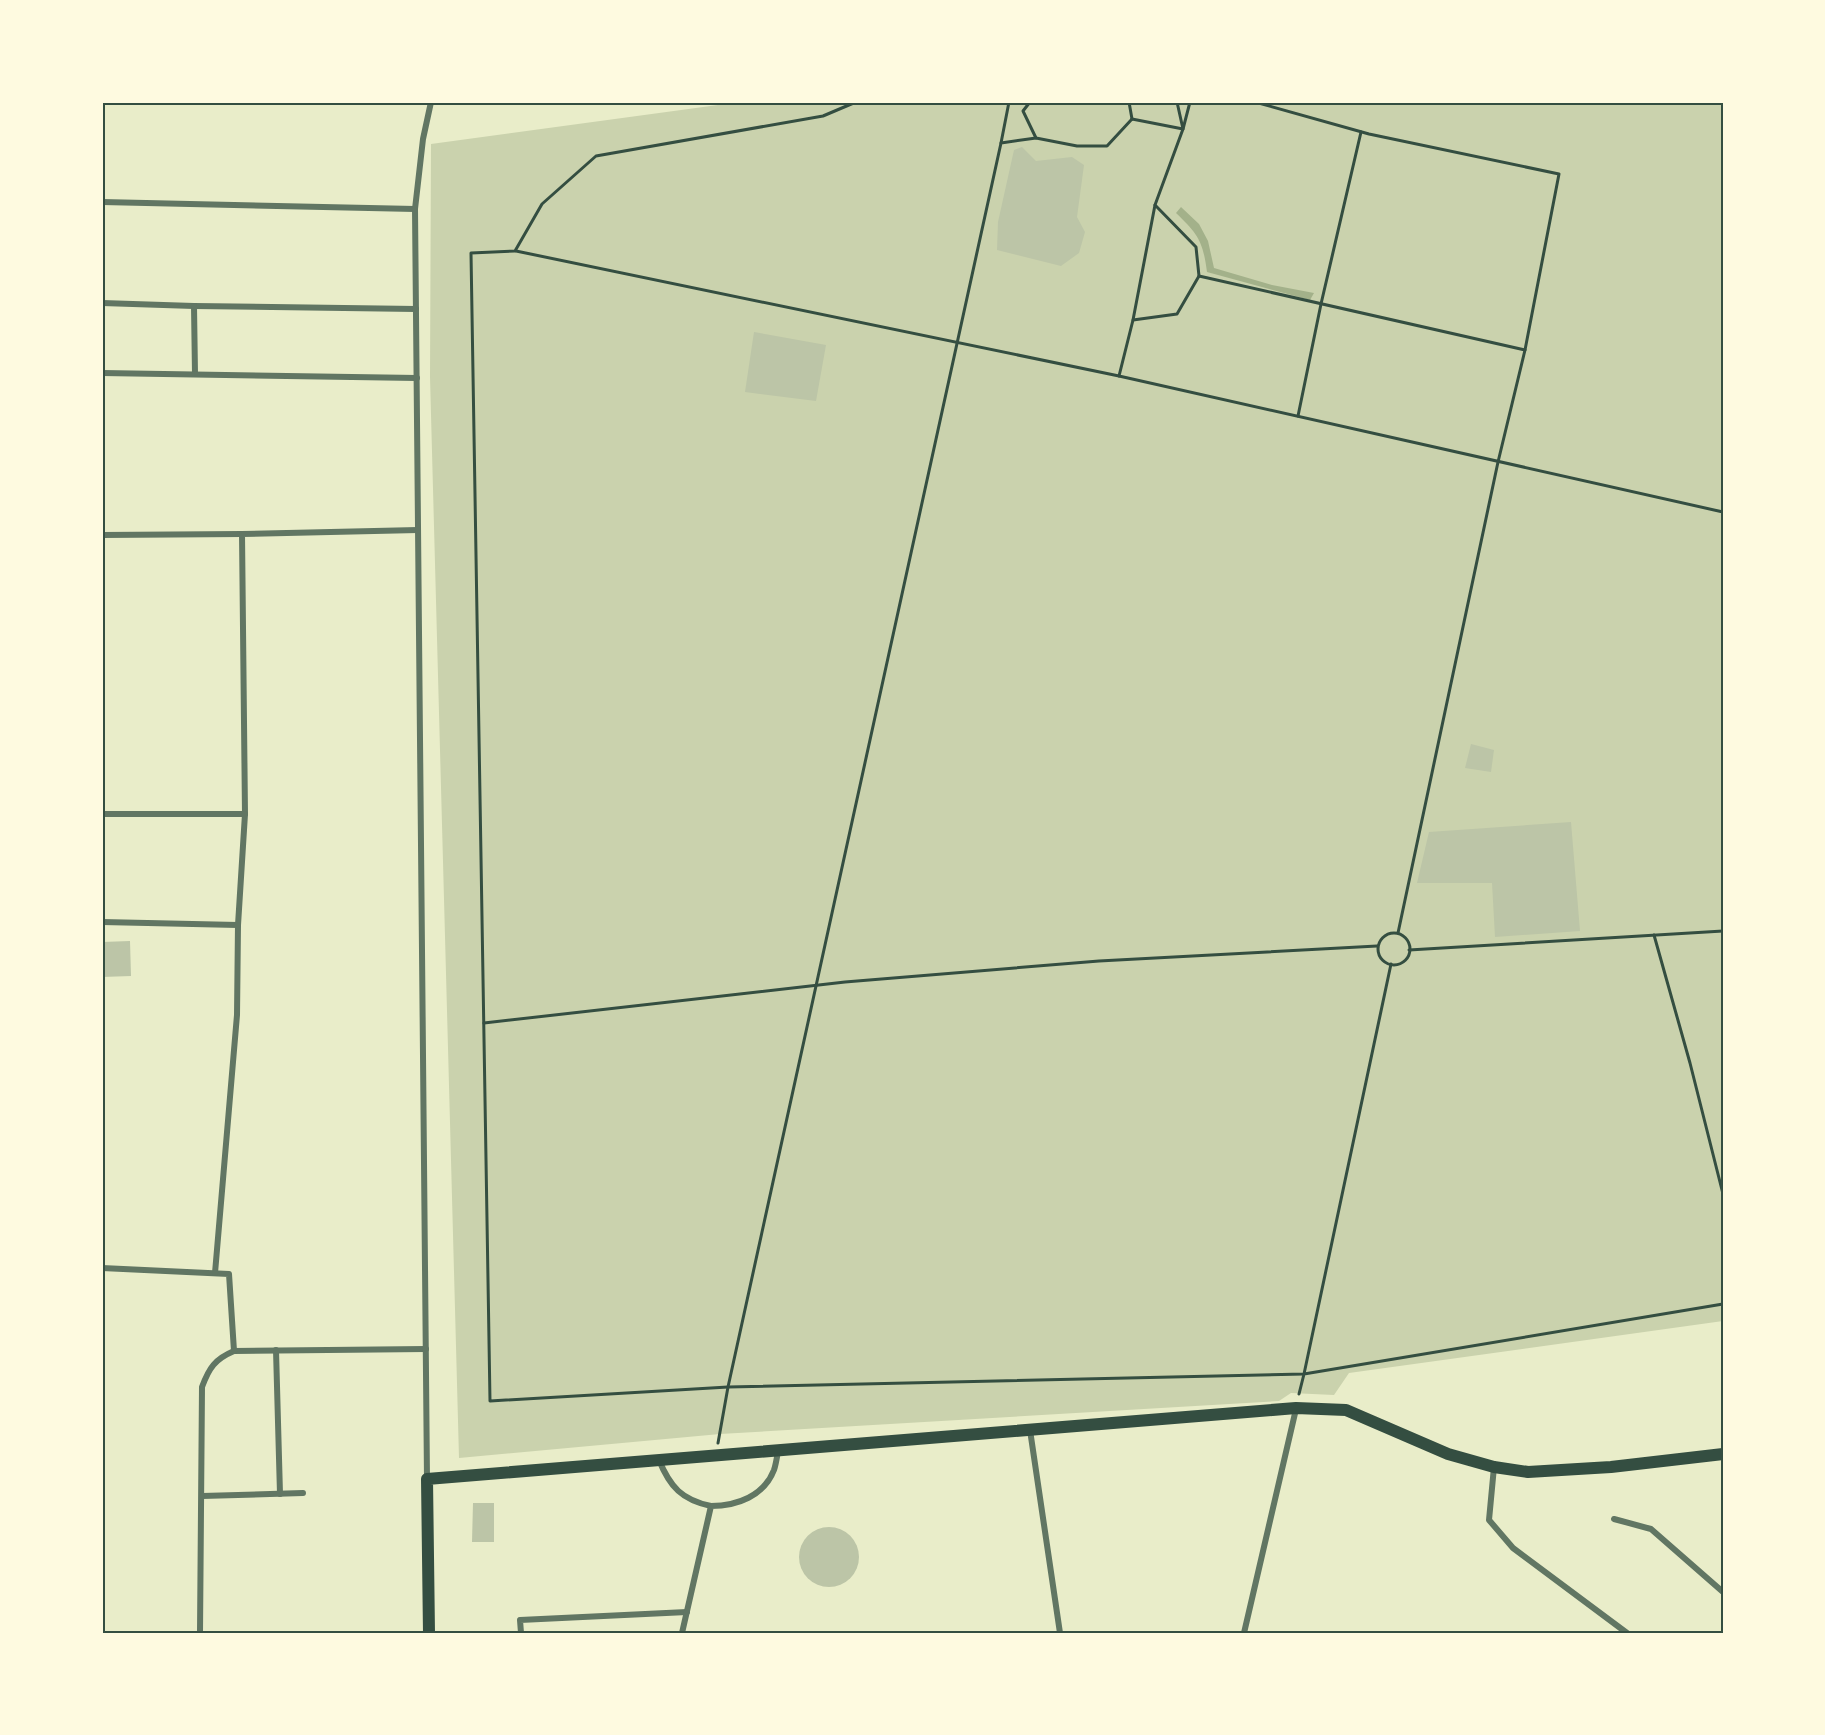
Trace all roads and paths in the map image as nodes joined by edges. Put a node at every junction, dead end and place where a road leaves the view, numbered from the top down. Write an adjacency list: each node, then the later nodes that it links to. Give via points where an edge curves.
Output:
1 (431, 102): 16 (street)
2 (856, 102): 17 (path, via 823,116 596,156 542,204)
3 (1009, 102): 13 (path)
4 (1030, 102): 12 (path, via 1023,111)
5 (1128, 102): 9 (path)
6 (1177, 102): 10 (path)
7 (1190, 102): 10 (path)
8 (1255, 102): 11 (path)
9 (1131, 119): 10 (path); 12 (path, via 1107,146 1077,146)
10 (1183, 129): 15 (path)
11 (1361, 132): 20 (path); 25 (path, via 1559,174)
12 (1036, 138): 13 (path)
13 (1001, 143): 24 (path)
14 (102, 202): 16 (street)
15 (1155, 206): 18 (path, via 1196,247); 23 (path)
16 (415, 209): 22 (street)
17 (515, 251): 24 (path); 47 (path, via 471,253)
18 (1199, 276): 20 (path); 23 (path, via 1177,314)
19 (102, 303): 21 (street)
20 (1321, 304): 25 (path); 30 (path)
21 (194, 306): 22 (street); 27 (street)
22 (416, 309): 29 (street)
23 (1133, 320): 28 (path)
24 (957, 342): 28 (path); 46 (path)
25 (1525, 350): 31 (path)
26 (102, 373): 27 (street)
27 (195, 375): 29 (street)
28 (1119, 376): 30 (path)
29 (417, 378): 33 (street)
30 (1298, 416): 31 (path)
31 (1498, 462): 32 (path); 41 (path)
32 (1723, 512)
33 (418, 530): 34 (street); 54 (street)
34 (242, 534): 35 (street); 37 (street)
35 (102, 536)
36 (102, 814): 37 (street)
37 (245, 814): 39 (street)
38 (102, 922): 39 (street)
39 (238, 925): 52 (street, via 237,1015)
40 (1723, 931): 42 (path)
41 (1398, 933): 43 (path, via 1383,937); 44 (path, via 1408,941)
42 (1654, 935): 44 (path); 49 (path)
43 (1377, 946): 45 (path, via 1383,961); 46 (path, via 1100,961)
44 (1410, 950): 45 (path, via 1404,961)
45 (1391, 964): 57 (path)
46 (816, 985): 47 (path); 58 (path)
47 (484, 1023): 58 (path, via 490,1401)
48 (1723, 1167): 49 (path)
49 (1716, 1168): 50 (path)
50 (1723, 1194)
51 (102, 1268): 52 (street)
52 (214, 1273): 56 (street, via 229,1274)
53 (1723, 1304): 57 (path)
54 (426, 1349): 55 (street); 66 (street)
55 (276, 1350): 56 (street); 68 (street)
56 (234, 1351): 69 (street, via 220,1357 210,1368 202,1387)
57 (1304, 1374): 58 (path); 59 (path)
58 (728, 1387): 63 (path)
59 (1296, 1408): 60 (main road); 65 (main road, via 1346,1410 1448,1454); 79 (street)
60 (1030, 1430): 61 (main road); 78 (street)
61 (778, 1450): 63 (main road); 70 (street, via 774,1470 754,1494 731,1505)
62 (1723, 1454): 65 (main road, via 1528,1472)
63 (716, 1455): 64 (main road)
64 (659, 1460): 66 (main road); 70 (street, via 665,1476 680,1493)
65 (1494, 1467): 80 (street, via 1489,1520 1513,1548)
66 (428, 1479): 75 (main road)
67 (303, 1493): 68 (street)
68 (280, 1494): 69 (street)
69 (202, 1496): 74 (street)
70 (711, 1506): 73 (street)
71 (1614, 1519): 72 (street, via 1651,1529)
72 (1723, 1592)
73 (687, 1612): 76 (street, via 520,1620); 77 (street)
74 (200, 1633)
75 (429, 1633)
76 (520, 1633)
77 (682, 1633)
78 (1060, 1633)
79 (1244, 1633)
80 (1627, 1633)

